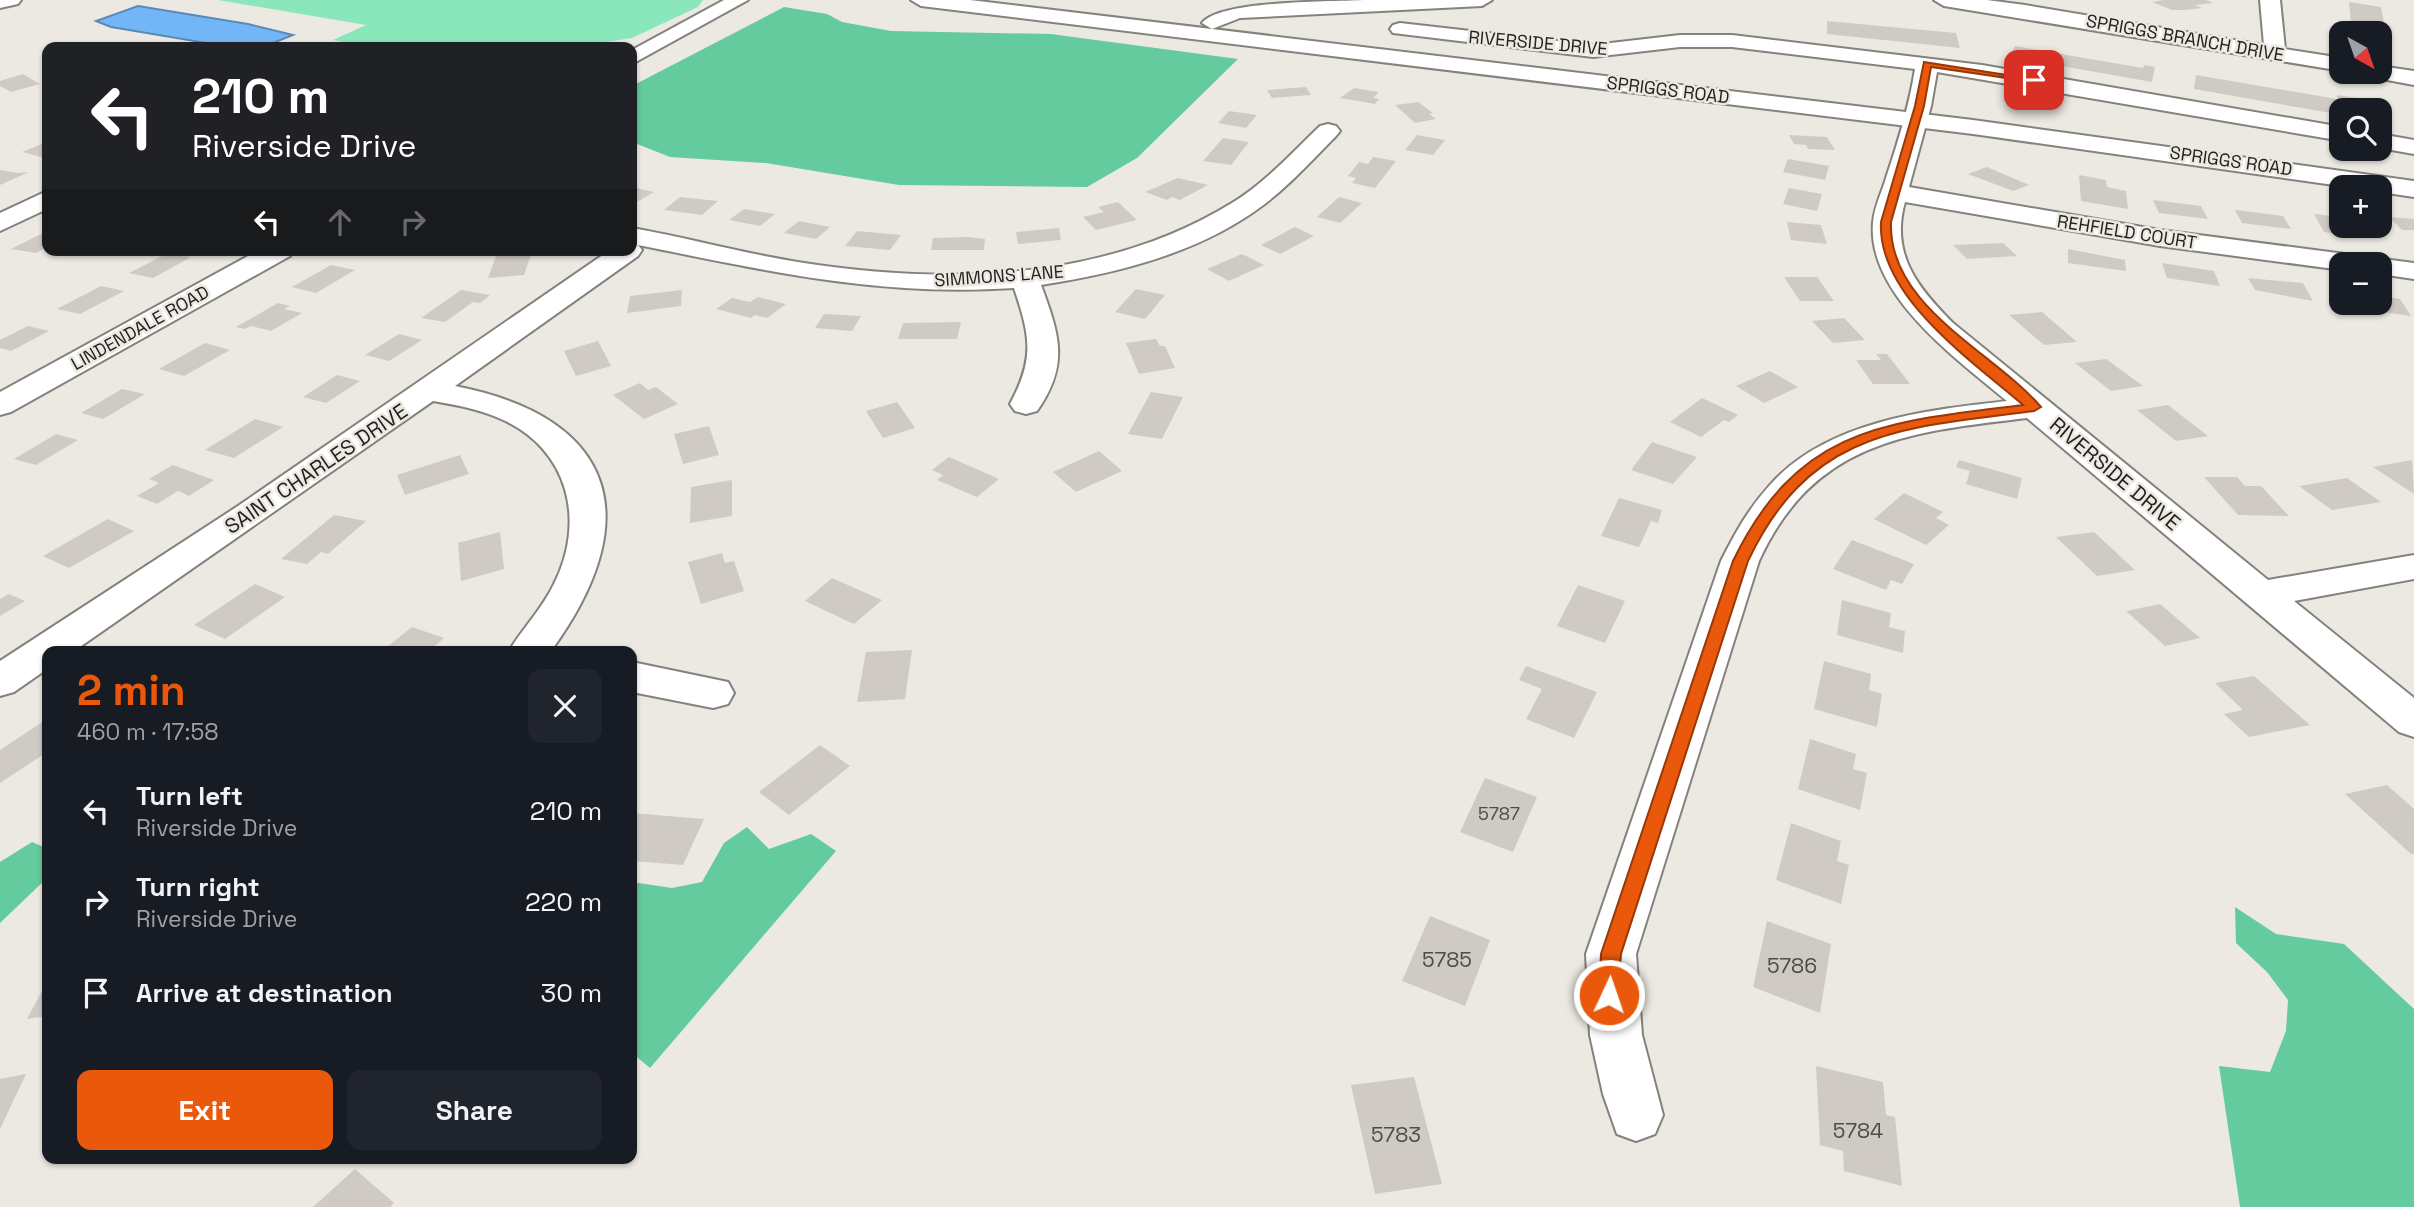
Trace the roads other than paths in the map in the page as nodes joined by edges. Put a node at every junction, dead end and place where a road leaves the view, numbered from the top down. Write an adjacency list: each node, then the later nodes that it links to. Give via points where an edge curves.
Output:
1 (11, 0): 8 (street)
2 (738, 0): 12 (street)
3 (921, 0): 17 (street, SPRIGGS ROAD)
4 (1017, 0): 9 (street, SPRIGGS ROAD)
5 (1482, 0): 9 (street, via 1232,13)
6 (1944, 0): 11 (street, SPRIGGS BRANCH DRIVE)
7 (2270, 0): 11 (street)
8 (0, 2)
9 (1212, 23): 17 (street, SPRIGGS ROAD)
10 (1400, 29): 14 (street, RIVERSIDE DRIVE, via 1593,51 1720,40)
11 (2275, 54): 13 (street, SPRIGGS BRANCH DRIVE)
12 (637, 55)
13 (2329, 63)
14 (1927, 64): 17 (street, RIVERSIDE DRIVE); 19 (street, RIVERSIDE DRIVE)
15 (2392, 74): 16 (street)
16 (2414, 78)
17 (1918, 113): 22 (street, SPRIGGS ROAD, via 2192,140); 23 (street, SPRIGGS ROAD); 24 (street, RIVERSIDE DRIVE)
18 (1328, 131): 33 (street, SIMMONS LANE, via 1260,195 1212,226 1105,264)
19 (2329, 132)
20 (2392, 143): 21 (street)
21 (2414, 147)
22 (2414, 173)
23 (2414, 189)
24 (1894, 192): 30 (street, REHFIELD COURT, via 2160,238); 37 (street, RIVERSIDE DRIVE, via 1885,237 1905,286 1951,336)
25 (42, 202): 26 (street)
26 (0, 223)
27 (637, 243): 33 (street, SIMMONS LANE, via 851,277 966,281)
28 (269, 256): 36 (street, LINDENDALE ROAD)
29 (616, 256): 34 (street, SAINT CHARLES DRIVE)
30 (2329, 260)
31 (2392, 268): 32 (street)
32 (2414, 271)
33 (1024, 277): 35 (street, via 1046,344 1040,382)
34 (430, 391): 40 (street, SAINT CHARLES DRIVE); 41 (street, via 489,404 539,426 563,448 581,474 590,501 591,524 583,563 567,598)
35 (1026, 404)
36 (0, 405)
37 (2034, 407): 39 (street, RIVERSIDE DRIVE); 47 (street, via 1926,421 1846,445 1785,490 1759,523 1740,561 1611,954 1609,995 1617,1051)
38 (2414, 567): 39 (street)
39 (2260, 594): 46 (street, RIVERSIDE DRIVE)
40 (53, 646)
41 (533, 646)
42 (42, 653): 44 (street, SAINT CHARLES DRIVE)
43 (637, 678): 45 (street)
44 (0, 681)
45 (713, 694)
46 (2414, 721)
47 (1636, 1115)

